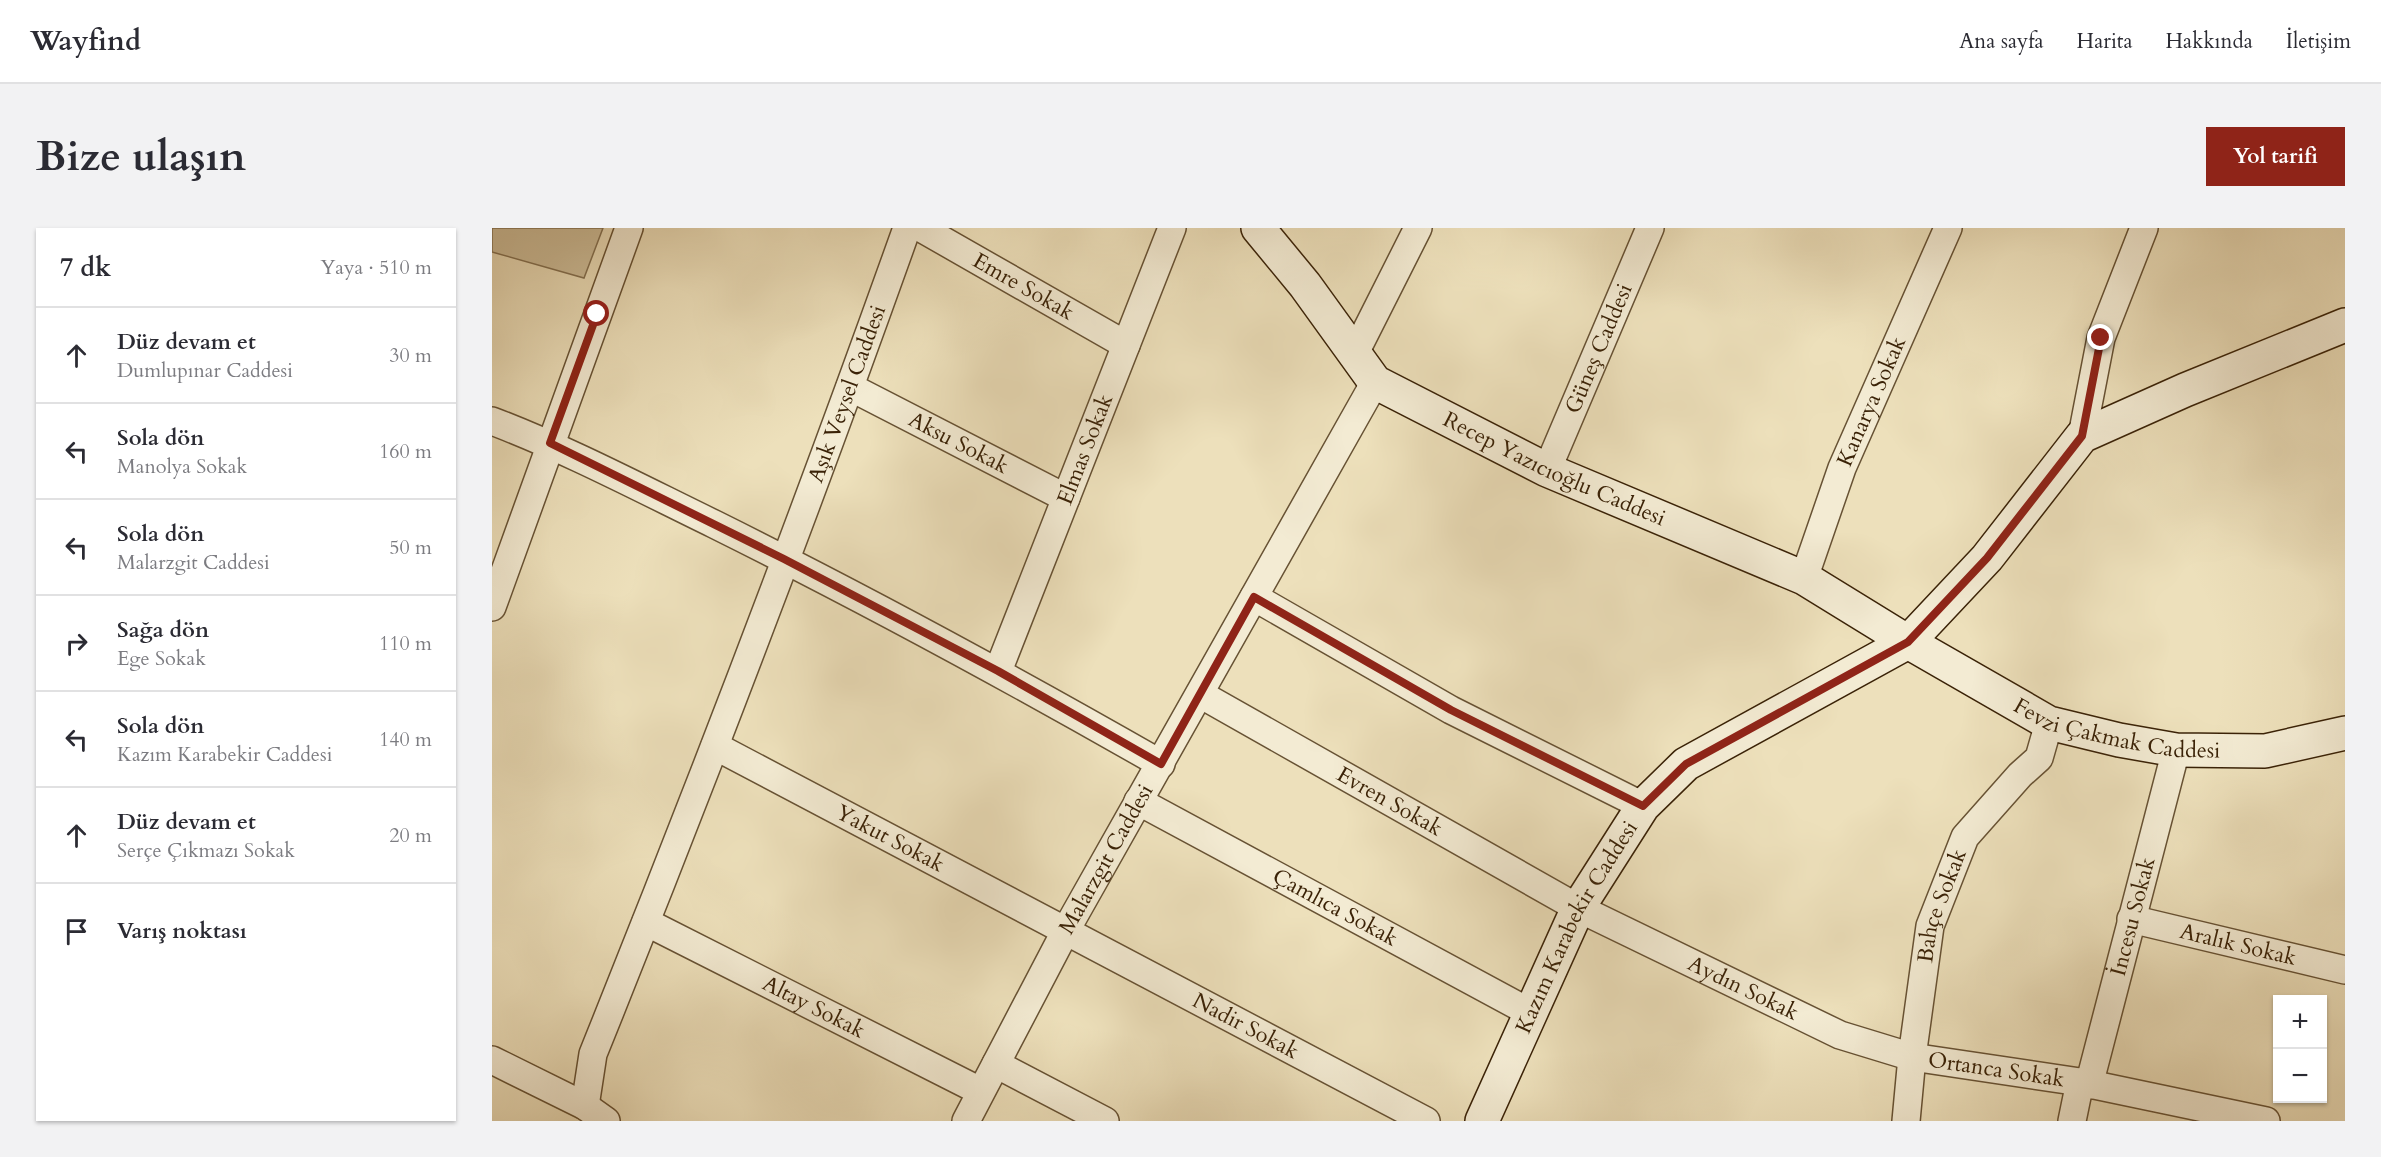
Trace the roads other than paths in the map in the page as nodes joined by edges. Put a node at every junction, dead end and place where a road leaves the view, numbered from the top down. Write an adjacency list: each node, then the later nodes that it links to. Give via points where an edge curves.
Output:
1 (629, 228): 17 (street)
2 (907, 228): 14 (street, Aşık Veysel Caddesi)
3 (921, 228): 11 (street, Emre Sokak)
4 (1172, 228): 11 (street, Elmas Sokak)
5 (1258, 228): 12 (street, Recep Yazıcıoğlu Caddesi)
6 (1418, 228): 12 (street)
7 (1650, 228): 18 (street, Güneş Caddesi)
8 (1948, 228): 21 (street, Kanarya Sokak, via 1842,468)
9 (2144, 228): 16 (street, via 2101,338)
10 (2345, 325): 16 (street, Kazım Karabekir Caddesi)
11 (1126, 345): 19 (street, Elmas Sokak)
12 (1355, 353): 13 (street, Recep Yazıcıoğlu Caddesi)
13 (1375, 382): 18 (street, Recep Yazıcıoğlu Caddesi); 22 (street, Malarzgit Caddesi)
14 (850, 387): 19 (street, Aksu Sokak); 20 (street, Aşık Veysel Caddesi)
15 (492, 421): 17 (street)
16 (2082, 436): 24 (street, Kazım Karabekir Caddesi, via 1987,558)
17 (550, 443): 20 (street); 23 (street)
18 (1547, 470): 21 (street, Recep Yazıcıoğlu Caddesi)
19 (1066, 498): 25 (street, Elmas Sokak)
20 (784, 559): 25 (street); 29 (street, Aşık Veysel Caddesi)
21 (1804, 578): 24 (street, Recep Yazıcıoğlu Caddesi)
22 (1254, 597): 26 (street, Malarzgit Caddesi); 33 (street, via 1451,710)
23 (492, 607)
24 (1908, 642): 27 (street, Fevzi Çakmak Caddesi); 33 (street, Kazım Karabekir Caddesi, via 1686,764)
25 (998, 671): 31 (street)
26 (1200, 694): 31 (street, Malarzgit Caddesi); 34 (street, Evren Sokak)
27 (2049, 723): 30 (street, Fevzi Çakmak Caddesi); 40 (street, Bahçe Sokak, via 2039,758 1965,837 1930,926)
28 (2345, 733): 30 (street, Fevzi Çakmak Caddesi, via 2265,751)
29 (715, 746): 36 (street, Aşık Veysel Caddesi); 37 (street, Yakut Sokak)
30 (2176, 750): 35 (street, İncesu Sokak)
31 (1161, 764): 32 (street, Malarzgit Caddesi)
32 (1138, 801): 37 (street, Malarzgit Caddesi); 39 (street, Çamlıca Sokak)
33 (1643, 806): 34 (street, Kazım Karabekir Caddesi)
34 (1578, 908): 39 (street, Kazım Karabekir Caddesi); 40 (street, Aydın Sokak, via 1840,1035)
35 (2131, 919): 38 (street, Aralık Sokak); 43 (street, İncesu Sokak)
36 (646, 922): 44 (street, Altay Sokak); 45 (street, Aşık Veysel Caddesi, via 593,1054)
37 (1066, 930): 42 (street, Malarzgit Caddesi); 48 (street, Nadir Sokak)
38 (2345, 970)
39 (1530, 1013): 49 (street, Kazım Karabekir Caddesi)
40 (1912, 1057): 43 (street, Ortanca Sokak); 50 (street, Bahçe Sokak)
41 (492, 1060): 45 (street)
42 (996, 1064): 44 (street, Malarzgit Caddesi); 47 (street)
43 (2085, 1083): 51 (street, İncesu Sokak); 52 (street, Ortanca Sokak)
44 (980, 1091): 46 (street, Malarzgit Caddesi)
45 (595, 1113)
46 (966, 1121)
47 (1105, 1121)
48 (1426, 1121)
49 (1482, 1121)
50 (1906, 1121)
51 (2072, 1121)
52 (2266, 1121)

